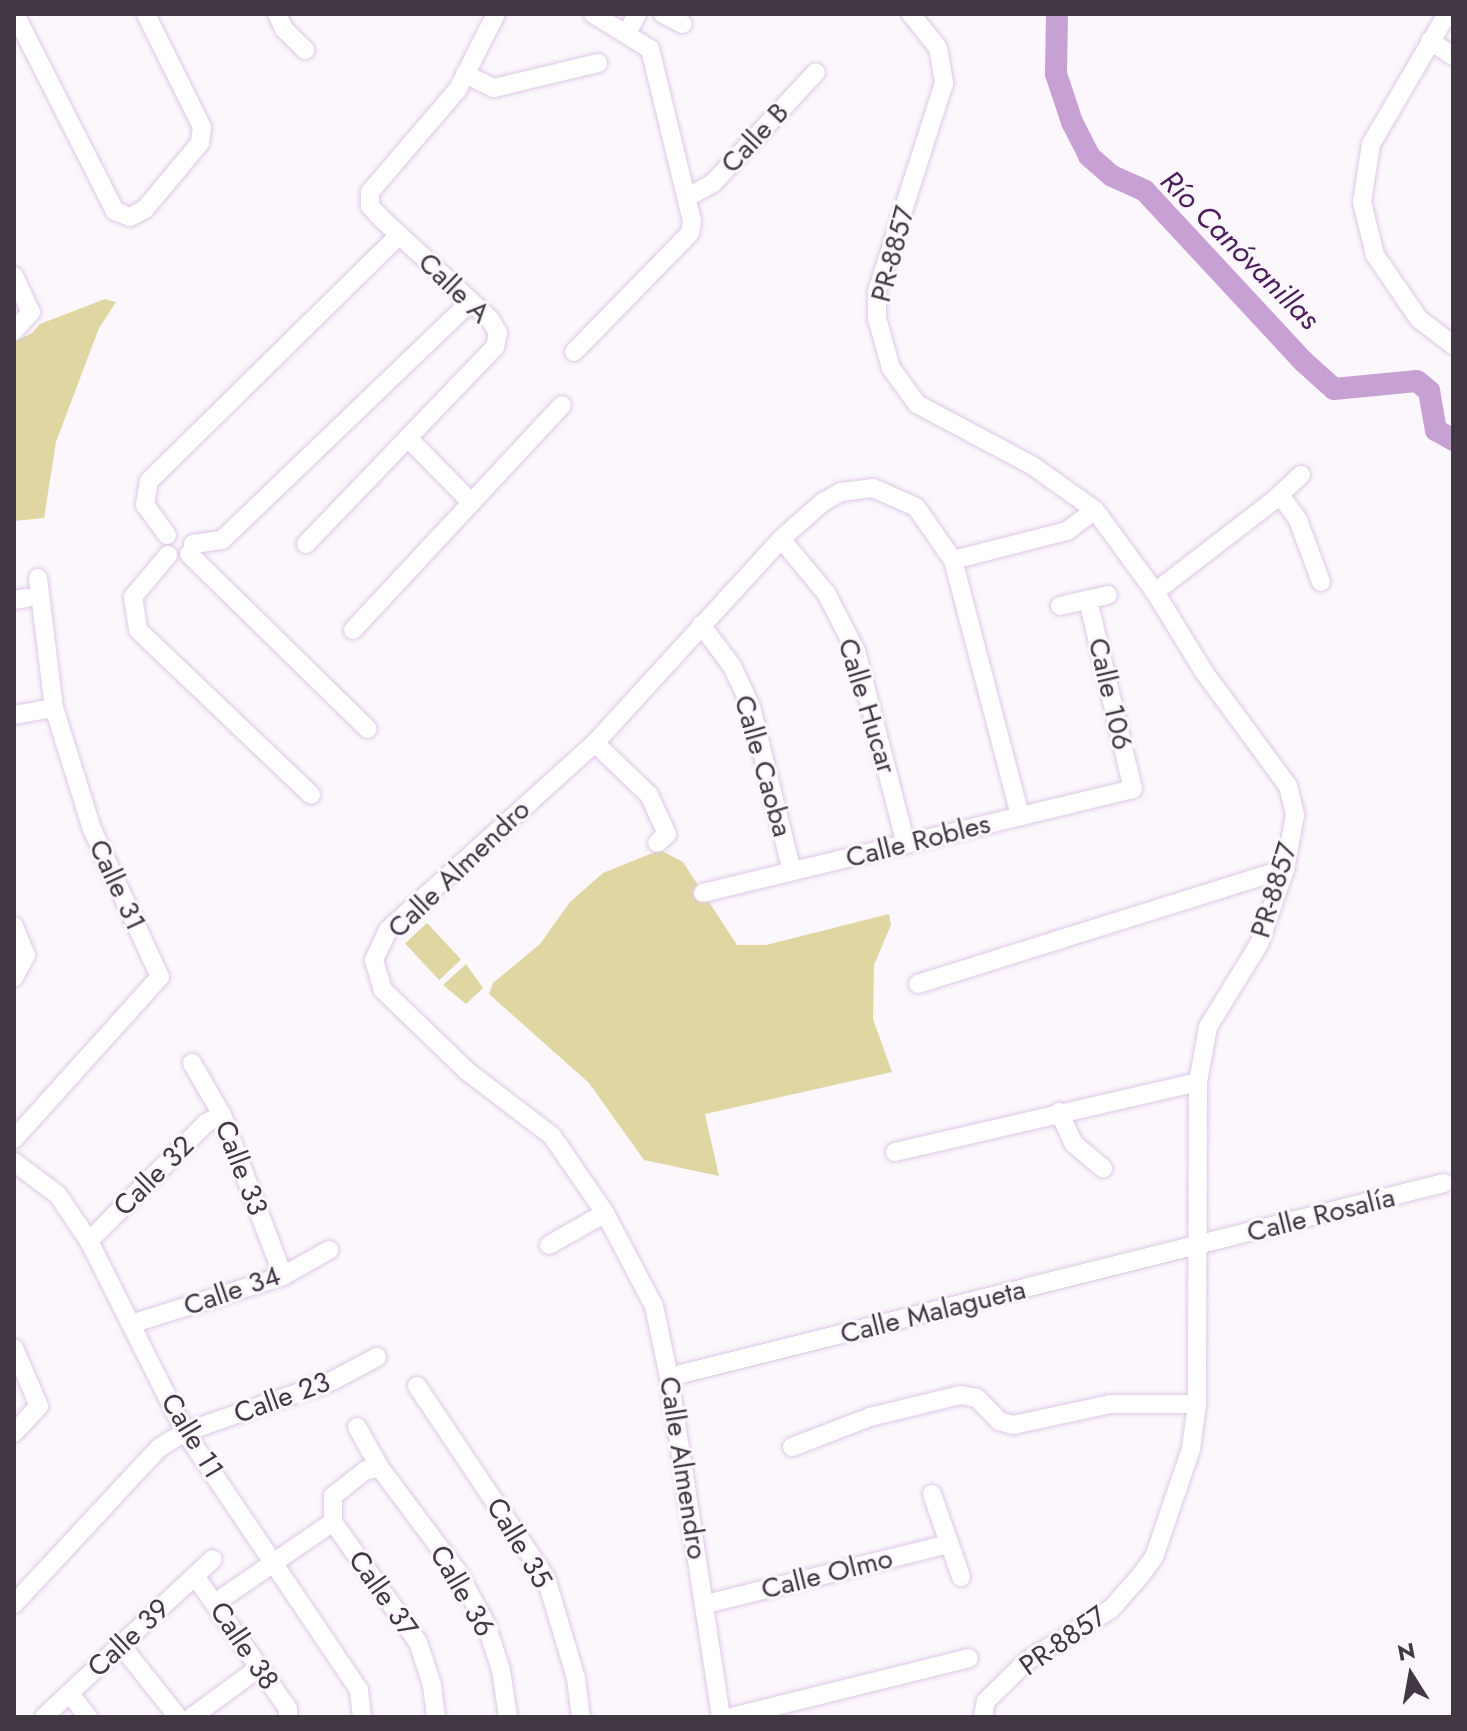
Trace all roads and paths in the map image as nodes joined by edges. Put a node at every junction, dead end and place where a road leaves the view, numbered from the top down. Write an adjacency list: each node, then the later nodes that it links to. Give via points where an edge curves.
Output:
1 (15, 14): 2 (street, via 115,211 130,217 145,209 200,143 202,127)
2 (146, 14)
3 (277, 14): 13 (street)
4 (496, 14): 17 (street, Calle A)
5 (593, 14): 11 (street)
6 (637, 14): 11 (street)
7 (663, 14): 10 (street)
8 (911, 14): 30 (street, PR-8857, via 938,48 944,83 877,292 877,318 891,368 917,404 1033,466)
9 (1447, 14): 12 (street)
10 (683, 24)
11 (627, 33): 18 (street, via 650,49)
12 (1430, 41): 14 (street); 23 (street, via 1371,144 1362,202 1375,255 1419,319)
13 (305, 50)
14 (1453, 56)
15 (598, 63): 17 (street, via 494,88)
16 (816, 72): 18 (street, Calle B, via 713,183)
17 (465, 74): 19 (street, Calle A, via 370,192 370,206)
18 (688, 197): 24 (street, via 690,233)
19 (399, 235): 21 (street, Calle A); 31 (street, via 149,481 145,505)
20 (17, 282): 22 (street, via 31,312)
21 (471, 301): 26 (street, Calle A, via 498,333 495,347); 34 (street, via 222,540)
22 (14, 331)
23 (1453, 345)
24 (574, 352)
25 (562, 405): 29 (street)
26 (408, 438): 29 (street); 33 (street, Calle A)
27 (1301, 475): 28 (street)
28 (1280, 495): 38 (street, via 1298,520); 39 (street)
29 (471, 502): 44 (street)
30 (1095, 510): 36 (street, via 1067,531); 39 (street, PR-8857)
31 (167, 535): 34 (street, via 183,531); 35 (street, via 163,546)
32 (781, 539): 36 (street, Calle Almendro, via 841,492 873,488 916,507); 43 (street, Calle Almendro); 53 (street, Calle Hucar, via 826,593 856,651)
33 (306, 544)
34 (191, 549): 35 (street, via 179,559); 47 (street)
35 (168, 555): 50 (street, via 133,597 138,630)
36 (953, 560): 51 (street, Calle Almendro)
37 (38, 578): 45 (street, Calle 31)
38 (1321, 582)
39 (1155, 592): 54 (street, PR-8857, via 1204,672 1288,786 1295,815)
40 (1108, 595): 41 (street)
41 (1088, 600): 42 (street); 49 (street, Calle 106)
42 (1060, 606)
43 (701, 625): 48 (street, Calle Almendro); 55 (street, Calle Caoba, via 732,666 751,707)
44 (353, 630)
45 (54, 708): 46 (street); 64 (street, Calle 31, via 92,829 160,977)
46 (14, 715)
47 (368, 729)
48 (595, 743): 52 (street, via 649,795 667,834); 69 (street, Calle Almendro, via 388,930 374,960 383,990 467,1071 552,1136)
49 (1133, 789): 51 (street, Calle Robles)
50 (311, 795)
51 (1020, 816): 53 (street, Calle Robles)
52 (657, 843)
53 (906, 844): 55 (street, Calle Robles)
54 (1285, 869): 59 (street); 61 (street, PR-8857, via 1259,944 1208,1027)
55 (792, 871): 56 (street, Calle Robles)
56 (703, 893)
57 (14, 926): 58 (street, via 26,955)
58 (14, 978)
59 (918, 984)
60 (192, 1063): 63 (street, Calle 33)
61 (1198, 1082): 62 (street); 72 (street, PR-8857)
62 (1059, 1112): 65 (street); 67 (street, via 1074,1144)
63 (222, 1115): 70 (street, Calle 32, via 206,1123); 74 (street, Calle 33)
64 (14, 1139)
65 (895, 1152)
66 (14, 1162): 70 (street, Calle 11, via 58,1195)
67 (1103, 1168)
68 (1444, 1183): 72 (street, Calle Rosalía)
69 (605, 1213): 71 (street); 78 (street, Calle Almendro, via 654,1306)
70 (89, 1241): 75 (street, Calle 11)
71 (549, 1245)
72 (1198, 1246): 78 (street, Calle Malagueta); 80 (street, PR-8857)
73 (329, 1250): 74 (street, Calle 34)
74 (283, 1276): 75 (street, Calle 34)
75 (131, 1324): 82 (street, Calle 11)
76 (14, 1348): 83 (street, via 39,1406)
77 (377, 1357): 82 (street, Calle 23, via 332,1381)
78 (669, 1377): 95 (street, Calle Almendro)
79 (417, 1386): 108 (street, Calle 35, via 546,1578 576,1678)
80 (1197, 1404): 84 (street, via 1111,1404 1013,1425 999,1421 977,1398 960,1395 870,1417); 111 (street, PR-8857 / PR-8857, via 1191,1449 1154,1557 1111,1609 1028,1660 986,1701)
81 (357, 1427): 85 (street, Calle 36)
82 (185, 1432): 90 (street, Calle 11); 94 (street, Calle 23, via 159,1448)
83 (14, 1433)
84 (792, 1447)
85 (380, 1468): 87 (street, via 366,1470 333,1496); 107 (street, Calle 36, via 457,1571 486,1624 501,1670)
86 (932, 1494): 88 (street)
87 (333, 1522): 90 (street); 106 (street, Calle 37, via 418,1642)
88 (949, 1544): 92 (street); 95 (street, Calle Olmo)
89 (213, 1559): 91 (street, Calle 39)
90 (273, 1560): 93 (street); 105 (street, Calle 11, via 359,1690)
91 (195, 1576): 93 (street, Calle 38); 96 (street, Calle 39)
92 (961, 1577)
93 (215, 1603): 98 (street, Calle 38)
94 (14, 1604)
95 (706, 1604): 109 (street, Calle Almendro)
96 (120, 1644): 99 (street, Calle 39); 102 (street)
97 (969, 1658): 110 (street)
98 (257, 1669): 103 (street); 104 (street, Calle 38, via 288,1709)
99 (70, 1694): 100 (street, Calle 39); 101 (street)
100 (44, 1717)
101 (88, 1717)
102 (178, 1717)
103 (192, 1717)
104 (288, 1717)
105 (362, 1717)
106 (436, 1717)
107 (508, 1717)
108 (581, 1717)
109 (721, 1717)
110 (731, 1717)
111 (983, 1717)

